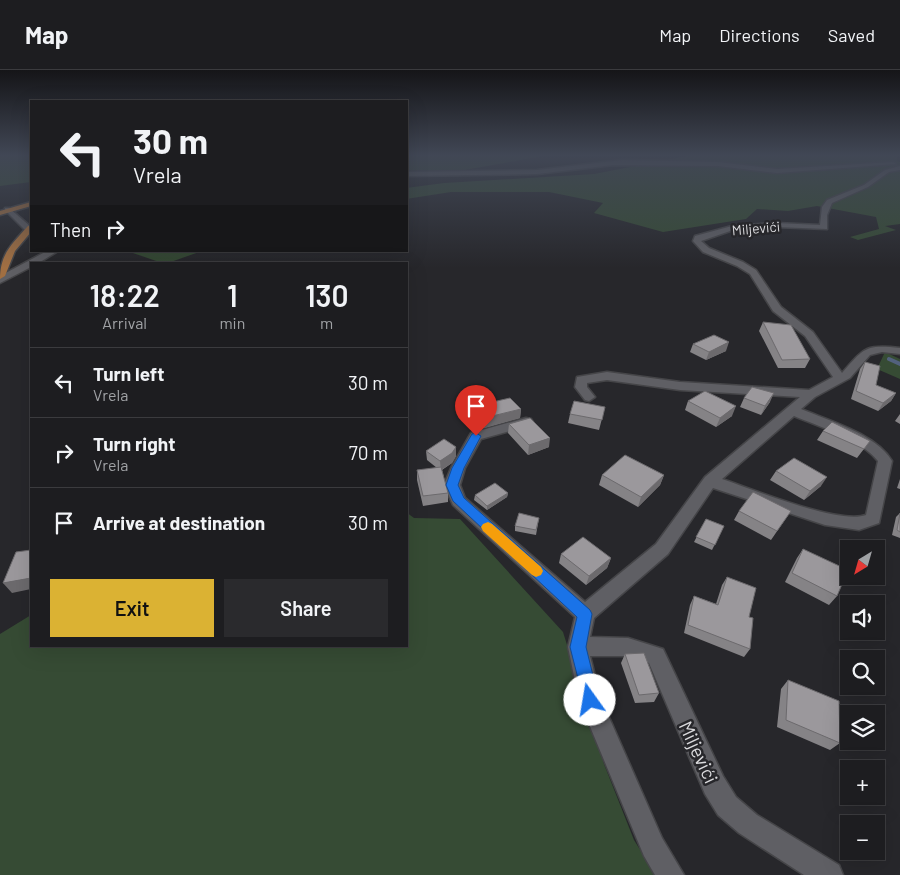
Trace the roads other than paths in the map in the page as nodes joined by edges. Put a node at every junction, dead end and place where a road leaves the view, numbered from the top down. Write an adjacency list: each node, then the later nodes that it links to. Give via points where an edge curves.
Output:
1 (847, 193): 11 (street, Miljevići, via 834,197 826,205 824,226 732,228 697,241 706,250 752,272 777,308 809,334)
2 (30, 204): 3 (main road)
3 (3, 211): 4 (street)
4 (28, 231): 8 (main road, via 10,250)
5 (52, 252): 6 (street)
6 (34, 262)
7 (30, 264): 9 (street)
8 (0, 276)
9 (0, 280)
10 (900, 351): 11 (street, via 876,349 866,352)
11 (840, 379): 12 (street)
12 (811, 394): 13 (street, via 680,386 607,376 581,380 581,387); 14 (street)
13 (589, 397)
14 (794, 410): 16 (street); 16 (street, via 882,454 885,461 873,519 859,524 825,519)
15 (526, 422): 17 (street, via 476,436 452,485 459,501)
16 (710, 481): 17 (street, via 662,549)
17 (585, 614): 18 (street)
18 (578, 647): 19 (street, via 590,700 653,847); 20 (street, Miljevići, via 612,645 640,648 656,656 714,785 727,806 748,824)
19 (670, 875)
20 (829, 875)

